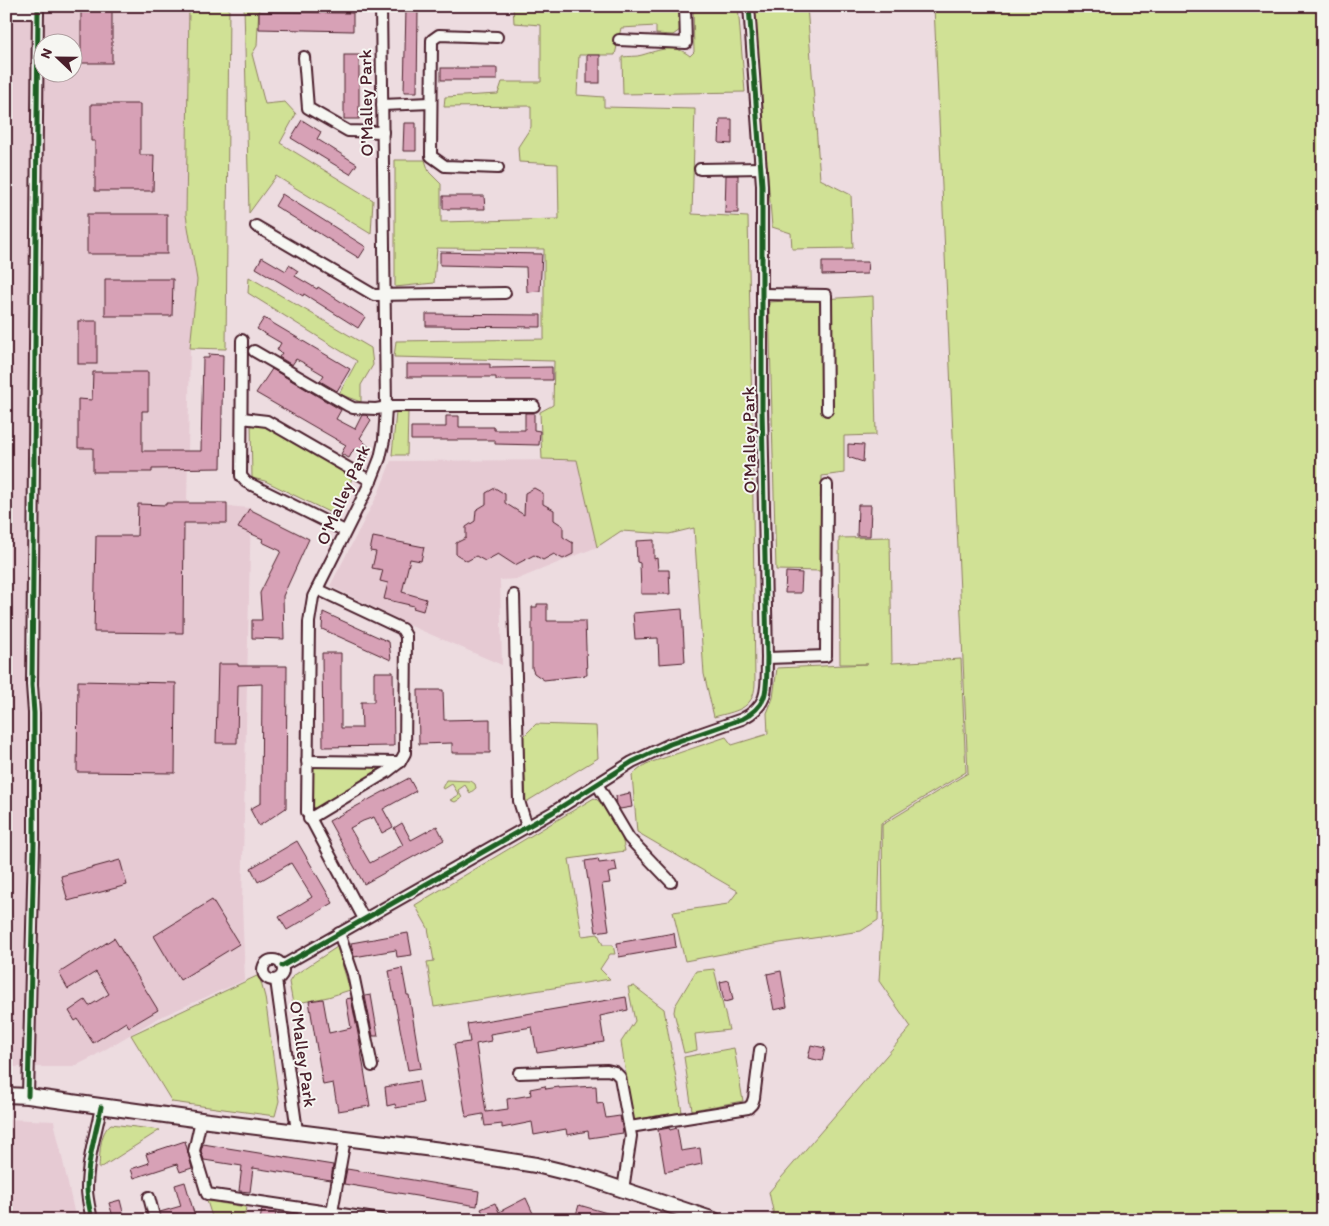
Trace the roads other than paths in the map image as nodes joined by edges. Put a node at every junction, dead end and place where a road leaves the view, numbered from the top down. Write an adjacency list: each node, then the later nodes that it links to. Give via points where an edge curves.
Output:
1 (381, 6): 10 (street, O'Malley Park)
2 (685, 6): 7 (street, via 686,43)
3 (749, 6): 13 (street, O'Malley Park)
4 (38, 10): 5 (street); 45 (street, via 32,685 34,844)
5 (6, 13)
6 (497, 37): 9 (street, via 439,35 432,40)
7 (619, 40)
8 (304, 57): 11 (street, via 308,108 348,131)
9 (432, 104): 10 (street); 12 (street, via 431,156 445,166)
10 (382, 105): 11 (street, O'Malley Park)
11 (383, 132): 17 (street, O'Malley Park)
12 (498, 168)
13 (761, 168): 14 (street); 18 (street, O'Malley Park)
14 (700, 169)
15 (256, 226): 17 (street, via 374,295)
16 (505, 293): 17 (street)
17 (385, 294): 22 (street, O'Malley Park)
18 (762, 294): 23 (street, via 826,295); 30 (street, O'Malley Park)
19 (242, 340): 24 (street)
20 (254, 351): 22 (street, via 353,408)
21 (534, 406): 22 (street)
22 (386, 407): 25 (street, O'Malley Park, via 384,440)
23 (827, 410)
24 (242, 418): 25 (street, via 267,421); 27 (street, via 240,469 246,482)
25 (371, 481): 27 (street, O'Malley Park)
26 (827, 485): 30 (street, via 826,656)
27 (345, 532): 28 (street, O'Malley Park)
28 (317, 589): 31 (street, O'Malley Park, via 309,612); 32 (street, via 402,629 406,636 405,754)
29 (514, 595): 35 (street, via 519,800)
30 (767, 658): 33 (street, O'Malley Park, via 766,694 752,714 670,744)
31 (307, 761): 32 (street); 34 (street, O'Malley Park)
32 (400, 762): 34 (street)
33 (597, 784): 35 (street, O'Malley Park); 36 (street, via 629,838)
34 (309, 819): 37 (street, O'Malley Park)
35 (527, 827): 37 (street, O'Malley Park)
36 (671, 882)
37 (364, 919): 38 (street, O'Malley Park)
38 (340, 932): 39 (street, O'Malley Park); 42 (street, via 353,974)
39 (282, 966): 40 (street, via 283,975); 40 (street, via 273,960 264,965 264,975 269,980)
40 (276, 980): 49 (street, O'Malley Park)
41 (760, 1050): 48 (street, via 754,1098 748,1108)
42 (372, 1066)
43 (519, 1073): 48 (street, via 615,1072 620,1077)
44 (6, 1095): 45 (main road)
45 (28, 1096): 46 (main road)
46 (101, 1107): 47 (main road); 56 (street, via 87,1187)
47 (200, 1120): 49 (main road); 53 (street, via 194,1152 207,1194)
48 (630, 1127): 51 (street)
49 (297, 1132): 50 (main road)
50 (345, 1139): 51 (main road, via 540,1166); 54 (street)
51 (623, 1190): 60 (main road)
52 (149, 1196): 57 (street)
53 (304, 1208): 54 (street); 58 (street)
54 (332, 1212): 55 (street)
55 (360, 1218): 59 (street)
56 (92, 1220)
57 (155, 1220)
58 (303, 1220)
59 (382, 1220)
60 (714, 1220)

